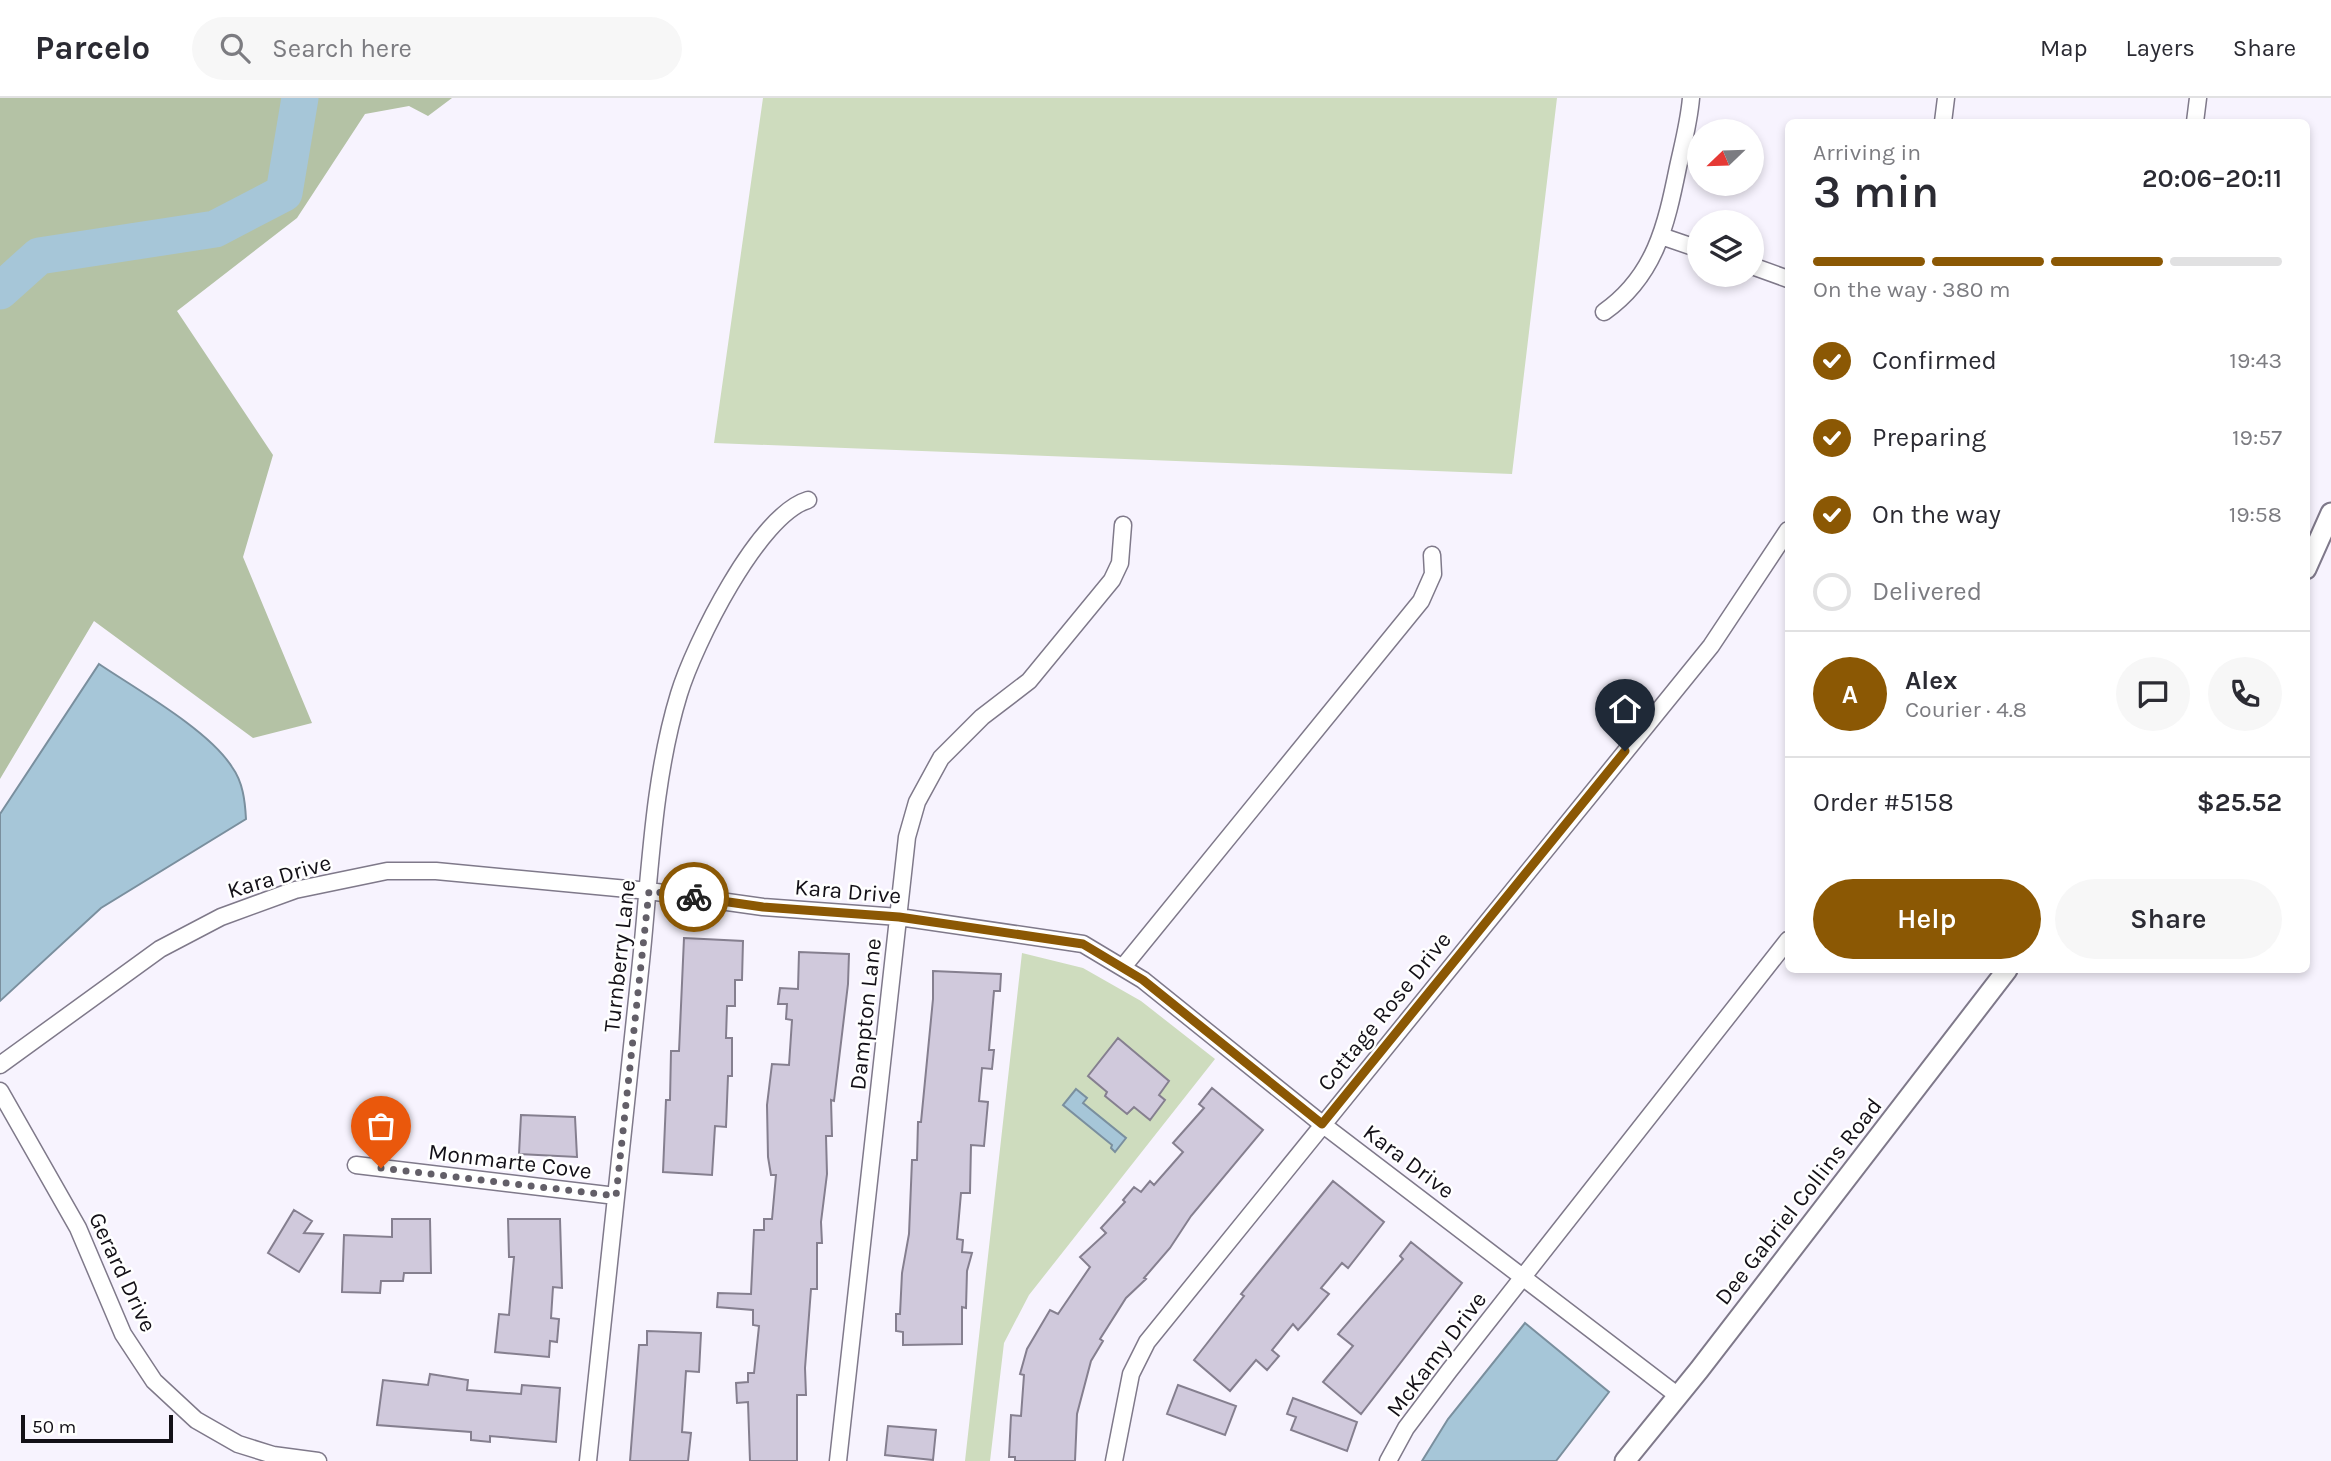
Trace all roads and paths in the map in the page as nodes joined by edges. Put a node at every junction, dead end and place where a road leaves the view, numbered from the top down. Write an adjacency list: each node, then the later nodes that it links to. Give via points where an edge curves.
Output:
1 (1691, 98): 6 (street)
2 (1946, 98): 4 (street)
3 (2198, 98): 5 (street)
4 (1943, 119)
5 (2195, 119)
6 (1661, 236): 7 (street); 10 (street, via 1650,263 1626,296)
7 (1687, 245)
8 (1764, 270): 9 (street)
9 (1785, 278)
10 (1604, 312)
11 (808, 500): 17 (street, Turnberry Lane, via 787,512 763,537 713,616 690,667 662,771)
12 (2331, 513): 16 (street)
13 (1123, 525): 18 (street, Dampton Lane, via 1120,564 1104,590 1029,681 959,738 927,779 907,837)
14 (1785, 535): 24 (street, Cottage Rose Drive, via 1711,646)
15 (1432, 555): 20 (street, via 1433,575 1421,601)
16 (2310, 560)
17 (649, 891): 18 (street, Kara Drive, via 763,907); 22 (street, Kara Drive, via 436,871 387,871 295,890 221,917 160,949); 26 (street, Turnberry Lane)
18 (899, 917): 20 (street, Kara Drive, via 1083,944); 31 (street, Dampton Lane)
19 (1785, 944): 27 (street, McKamy Drive)
20 (1123, 967): 24 (street, Kara Drive)
21 (2005, 973): 28 (street, Dee Gabriel Collins Road)
22 (0, 1065)
23 (0, 1091): 29 (street, Gerard Drive, via 78,1228 123,1334 155,1381 196,1420 238,1444)
24 (1322, 1124): 27 (street, Kara Drive); 32 (street, Cottage Rose Drive, via 1147,1342 1131,1374)
25 (356, 1166): 26 (street, Monmarte Cove)
26 (616, 1196): 30 (street, Turnberry Lane)
27 (1523, 1276): 28 (street, Kara Drive); 33 (street, McKamy Drive, via 1413,1419)
28 (1677, 1395): 34 (street, Dee Gabriel Collins Road)
29 (318, 1461)
30 (588, 1461)
31 (838, 1461)
32 (1114, 1461)
33 (1388, 1461)
34 (1625, 1461)

